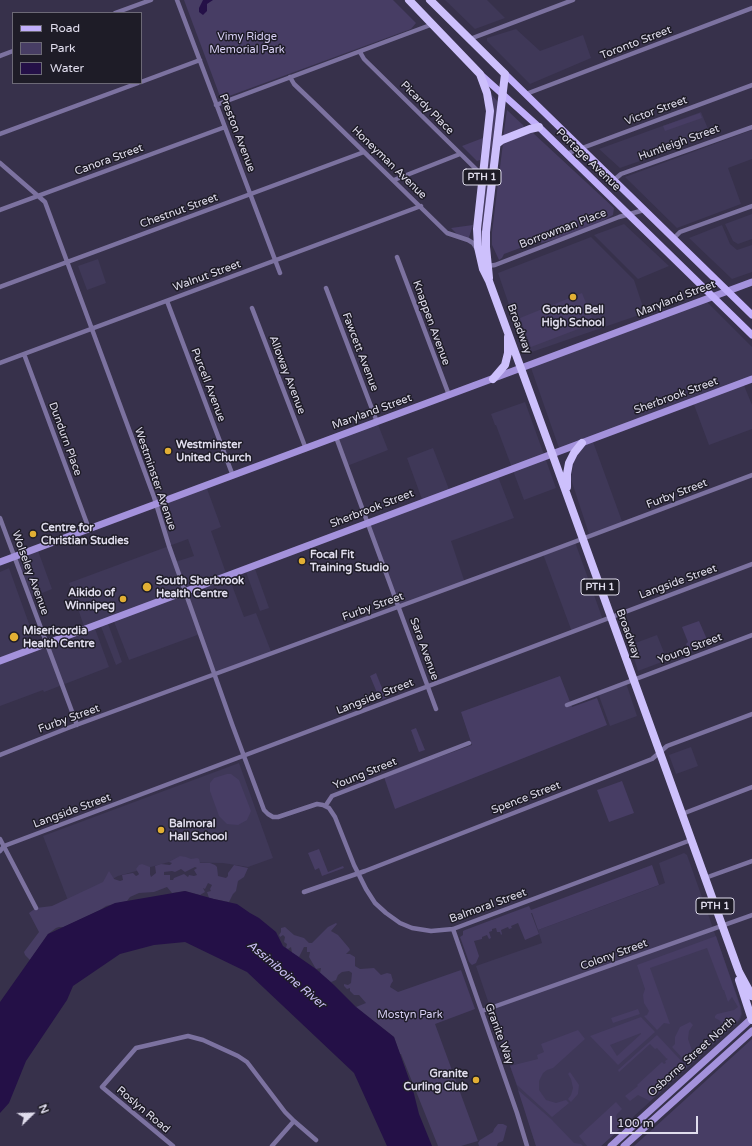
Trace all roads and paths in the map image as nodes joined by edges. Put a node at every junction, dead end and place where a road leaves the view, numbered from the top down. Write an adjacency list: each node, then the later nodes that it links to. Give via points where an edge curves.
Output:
1 (148, 0): 7 (street)
2 (177, 0): 13 (street, Preston Avenue)
3 (409, 0): 8 (highway, Portage Avenue / PTH 1)
4 (430, 0): 9 (highway, Portage Avenue)
5 (573, 0): 9 (street)
6 (752, 8): 21 (street, Toronto Street)
7 (118, 12)
8 (433, 24): 11 (street); 14 (highway, Portage Avenue / PTH 1)
9 (470, 39): 15 (highway, Portage Avenue)
10 (12, 51): 12 (street)
11 (360, 52): 16 (street); 30 (street, Picardy Place, via 364,59)
12 (0, 56)
13 (200, 60): 17 (street); 22 (street, Preston Avenue)
14 (480, 74): 20 (main road, Portage Avenue); 33 (highway, Broadway / PTH 1, via 490,111)
15 (505, 74): 20 (highway, Broadway / PTH 1); 21 (main road, Portage Avenue)
16 (290, 77): 22 (street); 29 (street, Honeyman Avenue, via 294,84)
17 (142, 81)
18 (135, 84): 26 (street)
19 (752, 85): 28 (street, Victor Street)
20 (503, 94): 24 (main road, Portage Avenue); 27 (highway, Broadway / PTH 1)
21 (526, 94): 28 (main road, Portage Avenue)
22 (216, 105): 23 (street, Preston Avenue)
23 (225, 127): 36 (street, Preston Avenue); 37 (street, Canora Street)
24 (539, 127): 27 (highway); 31 (main road, Portage Avenue)
25 (752, 127): 35 (street, Huntleigh Street, via 621,174)
26 (0, 134)
27 (497, 144): 48 (highway, Broadway / PTH 1, via 486,232)
28 (581, 148): 31 (street, Victor Street); 35 (main road, Portage Avenue)
29 (364, 152): 34 (street, Honeyman Avenue); 36 (street, Chestnut Street)
30 (460, 154): 33 (street, Picardy Place); 34 (street)
31 (566, 154): 42 (main road, Portage Avenue)
32 (0, 163): 37 (street, Westminster Avenue)
33 (483, 176): 44 (highway, Broadway / PTH 1, via 477,229)
34 (394, 180): 38 (street, Honeyman Avenue)
35 (614, 180): 41 (main road, Portage Avenue)
36 (250, 194): 46 (street, Preston Avenue); 47 (street, Chestnut Street)
37 (38, 196): 40 (street, Canora Street); 47 (street, Westminster Avenue, via 44,201)
38 (421, 206): 44 (street, Honeyman Avenue, via 447,233 473,243); 46 (street, Walnut Street)
39 (752, 206): 43 (street, via 680,232)
40 (0, 210)
41 (644, 210): 42 (street, Borrowman Place); 43 (main road, Portage Avenue)
42 (628, 214): 48 (street, Borrowman Place); 55 (main road, Portage Avenue)
43 (674, 238): 54 (main road, Portage Avenue)
44 (479, 253): 50 (highway, Broadway / PTH 1)
45 (397, 257): 67 (street, Knappen Avenue)
46 (275, 261): 49 (street, Preston Avenue); 56 (street, Walnut Street)
47 (66, 262): 52 (street, Chestnut Street); 59 (street, Westminster Avenue)
48 (488, 266): 50 (highway, Broadway / PTH 1)
49 (280, 273)
50 (489, 281): 60 (highway, Broadway / PTH 1)
51 (752, 282): 54 (main road, Maryland Street)
52 (0, 286)
53 (326, 288): 68 (street, Fawcett Avenue)
54 (727, 291): 55 (main road, Maryland Street); 58 (main road, Portage Avenue)
55 (712, 297): 61 (main road, Portage Avenue); 64 (main road, Maryland Street)
56 (167, 301): 59 (street, Walnut Street); 74 (street, Purcell Avenue)
57 (252, 308): 71 (street, Alloway Avenue)
58 (752, 315)
59 (91, 329): 62 (street, Walnut Street); 76 (street, Westminster Avenue)
60 (508, 332): 64 (highway, Broadway / PTH 1); 65 (highway, via 506,363)
61 (752, 335)
62 (24, 354): 63 (street, Walnut Street); 79 (street, Dundurn Place)
63 (0, 363)
64 (521, 368): 65 (main road, Maryland Street); 72 (highway, Broadway / PTH 1)
65 (493, 379): 67 (main road, Maryland Street)
66 (752, 379): 70 (main road, Sherbrook Street)
67 (448, 395): 68 (main road, Maryland Street)
68 (377, 422): 69 (main road, Maryland Street)
69 (336, 437): 71 (main road, Maryland Street); 78 (street, Sara Avenue)
70 (582, 443): 72 (main road, Sherbrook Street); 75 (highway, via 569,463)
71 (306, 449): 74 (main road, Maryland Street)
72 (552, 453): 75 (highway, Broadway / PTH 1); 78 (main road, Sherbrook Street)
73 (752, 475): 80 (street, Furby Street)
74 (233, 476): 76 (main road, Maryland Street)
75 (567, 494): 80 (highway, Broadway / PTH 1)
76 (156, 504): 79 (main road, Maryland Street); 84 (street, Westminster Avenue)
77 (0, 518): 81 (street, Wolseley Avenue)
78 (368, 523): 84 (main road, Sherbrook Street); 85 (street, Sara Avenue)
79 (89, 529): 81 (main road, Maryland Street)
80 (583, 539): 85 (street, Furby Street); 86 (highway, Broadway / PTH 1)
81 (14, 557): 82 (main road, Maryland Street); 88 (street, Wolseley Avenue)
82 (0, 562)
83 (752, 564): 86 (street, Langside Street)
84 (186, 591): 88 (main road, Sherbrook Street); 90 (street, Westminster Avenue)
85 (399, 607): 90 (street, Furby Street); 92 (street, Sara Avenue)
86 (610, 617): 91 (highway, Broadway / PTH 1); 92 (street, Langside Street)
87 (752, 634): 91 (street, Young Street)
88 (47, 644): 89 (main road, Sherbrook Street); 96 (street, Wolseley Avenue)
89 (0, 661)
90 (215, 675): 96 (street, Furby Street); 100 (street, Westminster Avenue)
91 (634, 680): 93 (street, Young Street); 98 (highway, Broadway / PTH 1)
92 (428, 687): 94 (street, Sara Avenue); 100 (street, Langside Street)
93 (567, 705)
94 (436, 709)
95 (752, 714): 98 (street, Spence Street, via 667,746)
96 (77, 725): 99 (street, Furby Street)
97 (469, 743): 102 (street, Young Street, via 332,796)
98 (660, 752): 103 (highway, Broadway / PTH 1); 110 (street, Spence Street, via 652,759)
99 (0, 755)
100 (244, 756): 104 (street, Westminster Avenue, via 264,810); 107 (street, Langside Street)
101 (752, 787): 103 (street)
102 (326, 806): 104 (street, Young Street, via 314,805 278,818); 110 (street, Balmoral Street, via 332,812)
103 (682, 814): 106 (highway, Broadway / PTH 1)
104 (269, 816)
105 (0, 839): 107 (street)
106 (691, 840): 111 (highway, Broadway / PTH 1); 116 (street, Balmoral Street)
107 (4, 846): 108 (street); 113 (street)
108 (0, 851)
109 (752, 861): 111 (street)
110 (358, 873): 112 (street, Spence Street); 116 (street, Balmoral Street, via 375,903 400,923 431,931)
111 (705, 878): 115 (highway, Broadway / PTH 1)
112 (304, 892)
113 (36, 908)
114 (752, 915): 115 (street, Colony Street)
115 (722, 925): 117 (highway, Broadway / PTH 1); 119 (street, Colony Street)
116 (453, 929): 119 (street, Granite Way)
117 (738, 972): 118 (highway, Broadway / PTH 1); 120 (highway, Broadway / PTH 1, via 739,983)
118 (752, 996)
119 (482, 1011): 126 (street, Granite Way)
120 (752, 1019): 127 (main road, Osborne Street North)
121 (752, 1031): 128 (main road, Osborne Street North)
122 (294, 1120): 123 (street); 124 (street, Roslyn Road, via 247,1062 203,1040 184,1036 136,1048 102,1087); 125 (street)
123 (316, 1140)
124 (173, 1146)
125 (272, 1146)
126 (527, 1146)
127 (611, 1146)
128 (624, 1146)

